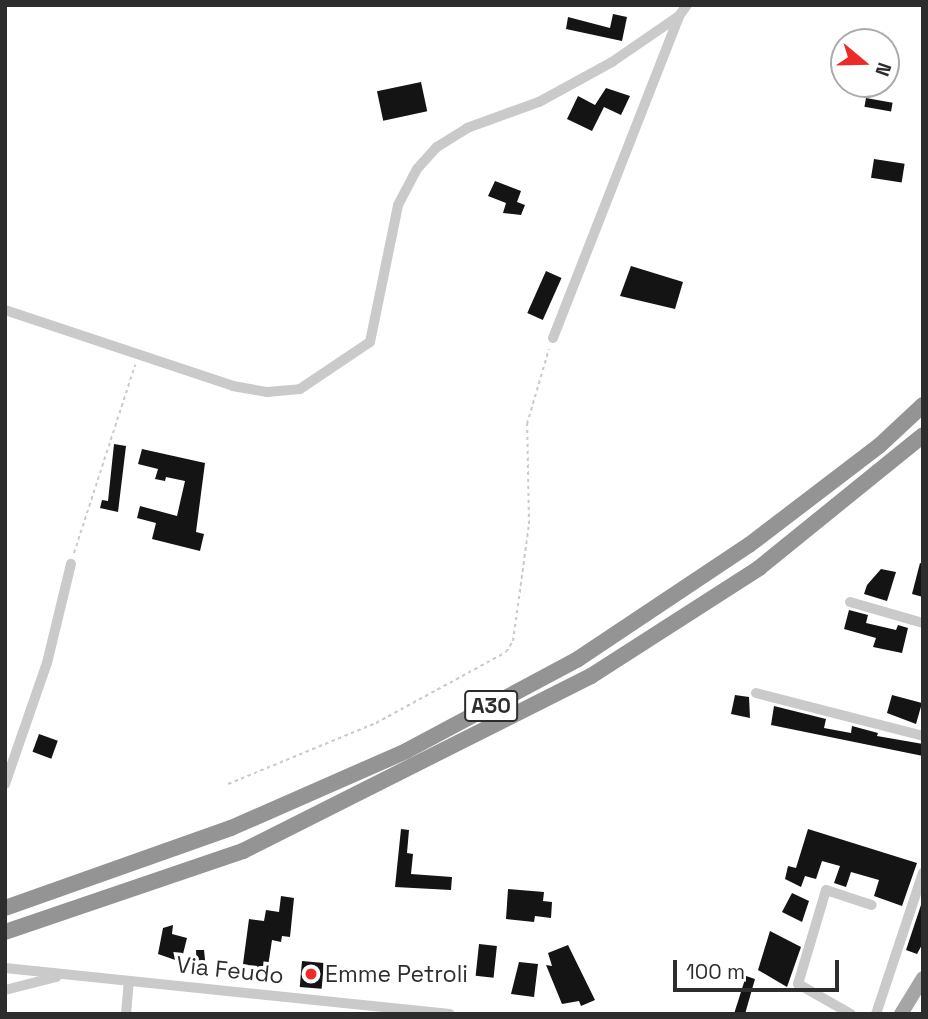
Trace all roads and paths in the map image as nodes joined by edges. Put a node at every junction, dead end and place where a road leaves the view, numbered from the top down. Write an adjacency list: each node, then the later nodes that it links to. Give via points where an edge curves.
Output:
1 (687, 5): 2 (street)
2 (679, 16): 4 (street); 5 (street, via 612,62 540,102 467,128 437,147 417,169 398,205 370,342 315,381 300,389 251,390)
3 (5, 310): 5 (street)
4 (553, 338): 14 (path, via 527,424 529,524 513,641 506,652 376,723)
5 (138, 356): 8 (path)
6 (923, 405): 17 (highway, A30, via 879,446 749,545 578,659 407,751 231,828)
7 (923, 435): 18 (highway, A30, via 759,568 591,676 243,851)
8 (71, 564): 13 (street, via 47,663)
9 (850, 602): 10 (street)
10 (923, 623)
11 (757, 693): 12 (street)
12 (923, 736)
13 (5, 784)
14 (228, 784)
15 (923, 873): 28 (street)
16 (872, 905): 27 (street, via 826,890 798,984)
17 (5, 908)
18 (5, 932)
19 (5, 968): 20 (street, Via Feudo)
20 (62, 976): 22 (street, Via Feudo); 23 (street)
21 (923, 978): 24 (main road)
22 (129, 982): 25 (street); 26 (street, Via Feudo)
23 (5, 990)
24 (905, 1011)
25 (126, 1014)
26 (450, 1014)
27 (851, 1014)
28 (876, 1014)

